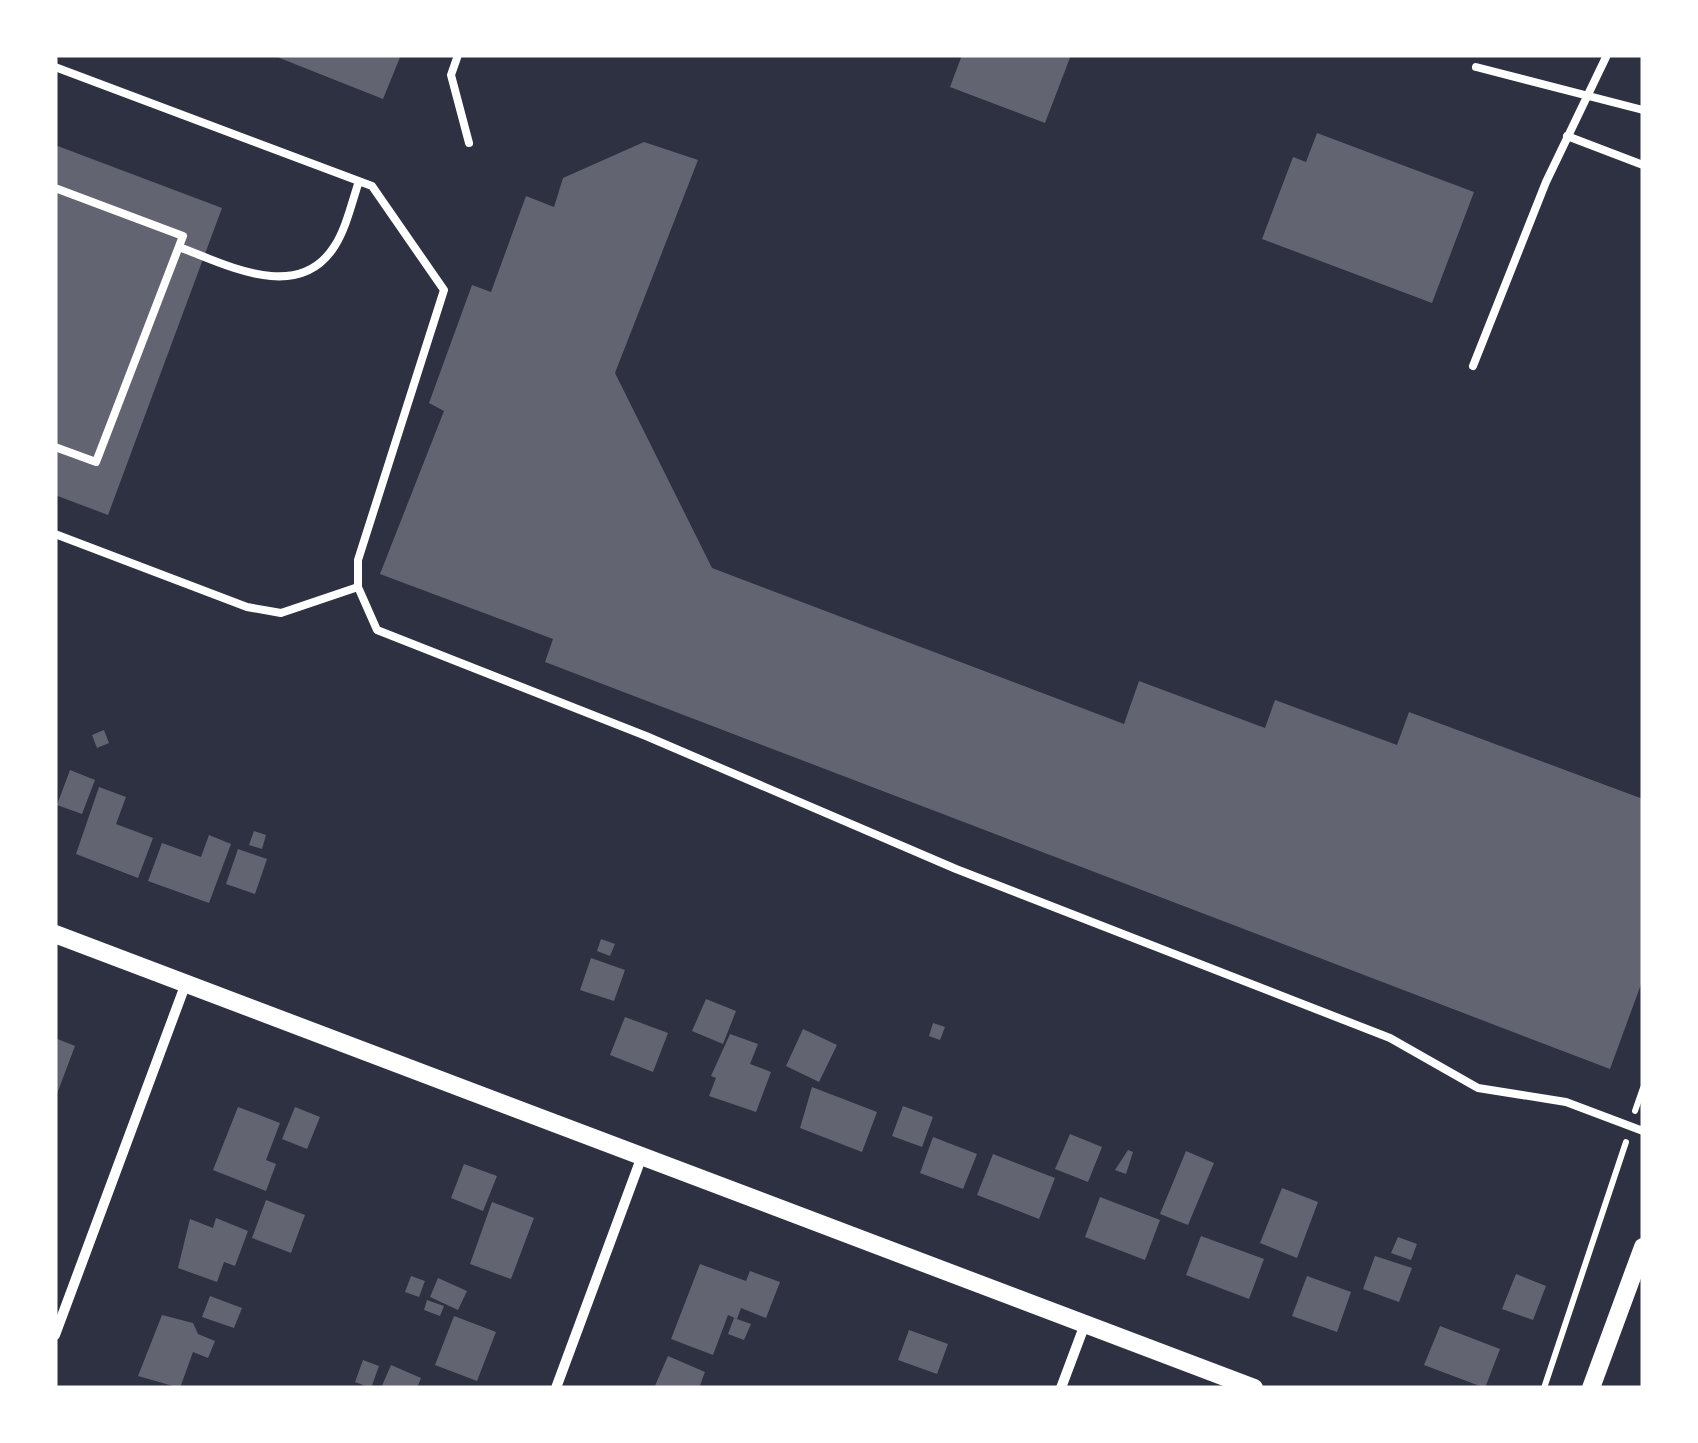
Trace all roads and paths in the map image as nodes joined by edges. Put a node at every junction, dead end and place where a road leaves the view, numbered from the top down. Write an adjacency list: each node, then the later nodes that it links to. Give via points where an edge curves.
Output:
1 (458, 55): 8 (lane, via 451,75)
2 (1606, 55): 5 (lane)
3 (55, 67): 10 (lane)
4 (1476, 67): 5 (lane)
5 (1586, 96): 6 (lane); 7 (lane)
6 (1643, 110)
7 (1567, 136): 9 (lane); 13 (lane)
8 (469, 143)
9 (1643, 165)
10 (359, 182): 12 (lane, via 336,246 313,271 277,278); 16 (lane, via 372,186 444,290 358,560)
11 (55, 188): 12 (lane, via 183,236)
12 (179, 247): 14 (lane, via 96,462)
13 (1473, 366)
14 (55, 447)
15 (55, 534): 16 (lane, via 247,608 281,613)
16 (358, 586): 20 (lane, via 377,630 392,639 1390,1038 1478,1088 1566,1102)
17 (55, 934): 18 (street)
18 (186, 984): 22 (street); 25 (street)
19 (1643, 1088): 20 (path)
20 (1630, 1127): 21 (lane); 29 (path)
21 (1643, 1131)
22 (642, 1156): 24 (street); 26 (street)
23 (1643, 1248): 30 (street)
24 (1084, 1324): 27 (street); 28 (street)
25 (55, 1335)
26 (556, 1388)
27 (1060, 1388)
28 (1254, 1388)
29 (1544, 1388)
30 (1591, 1388)

